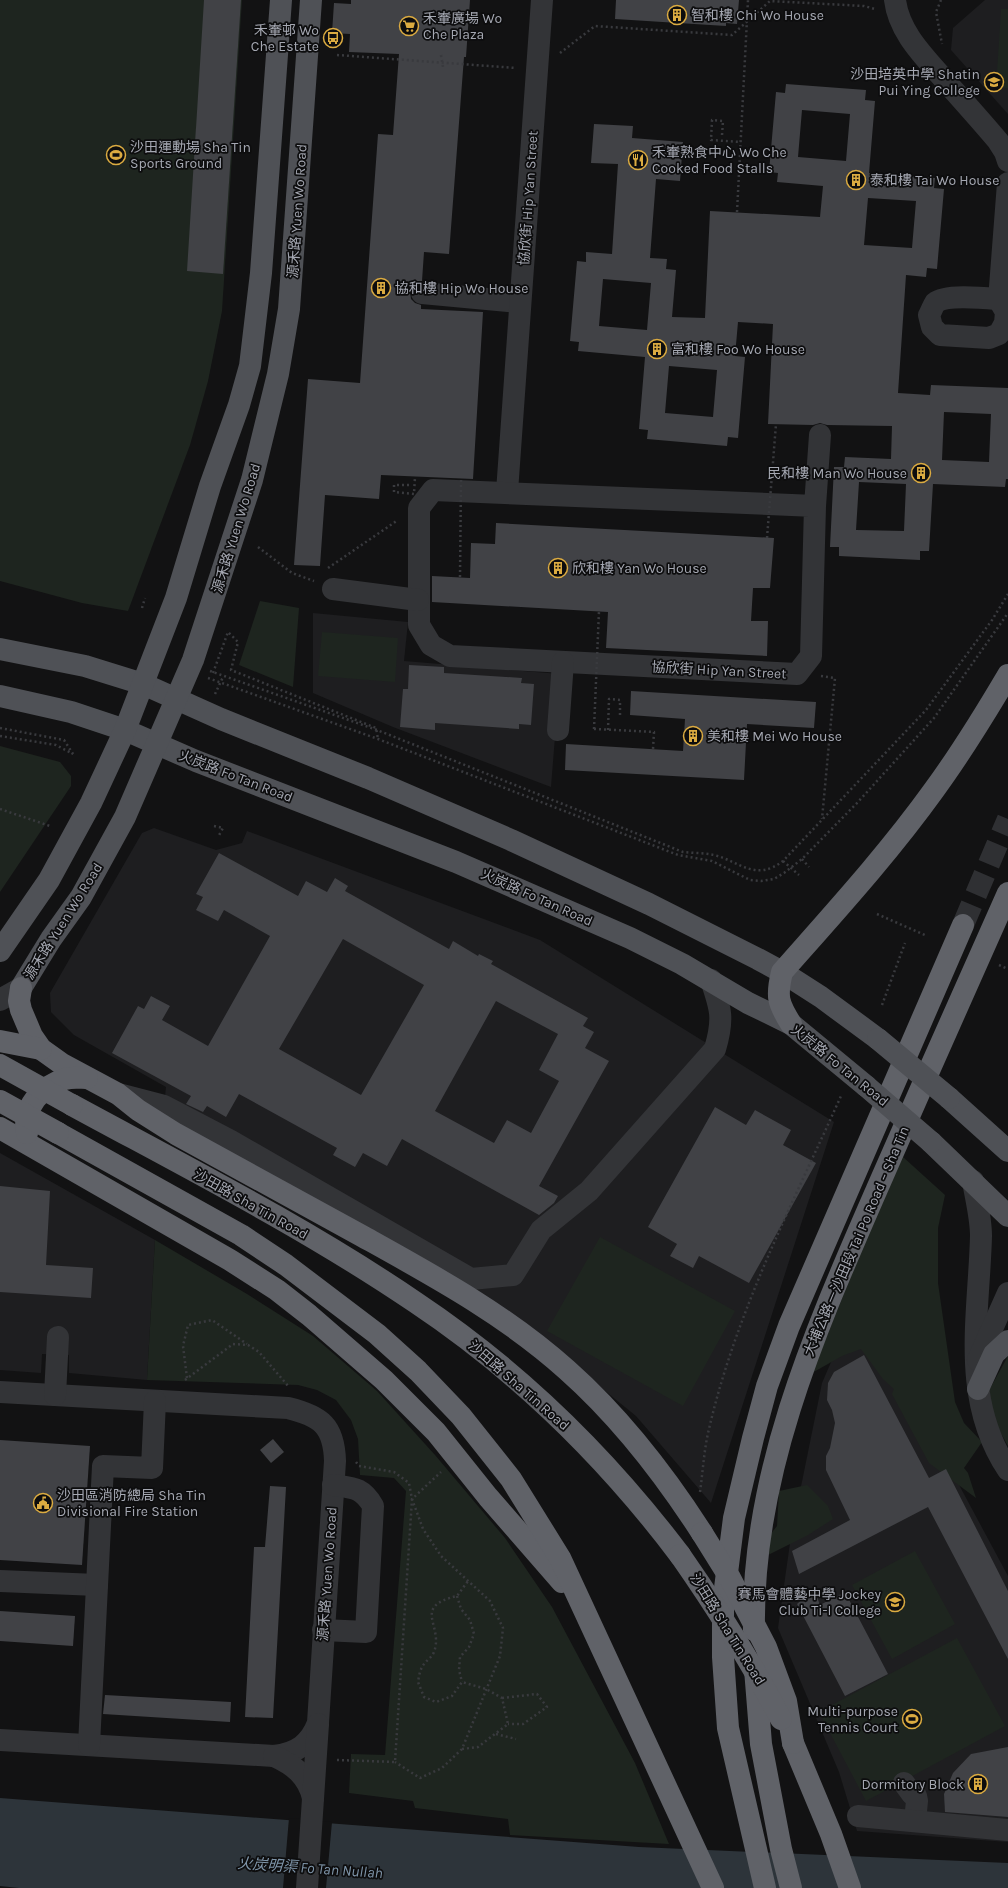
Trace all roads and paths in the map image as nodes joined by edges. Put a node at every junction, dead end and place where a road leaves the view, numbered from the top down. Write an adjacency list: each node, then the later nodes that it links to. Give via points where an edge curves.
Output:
1 (281, 0): 46 (main road, via 261,273 250,366 176,598)
2 (311, 0): 50 (main road, 源禾路 Yuen Wo Road, via 292,280 278,374 252,480 193,660)
3 (542, 0): 11 (street, 協欣街 Hip Yan Street)
4 (748, 0): 13 (path, bridge)
5 (941, 0): 7 (path, via 936,12)
6 (886, 3): 11 (path, via 878,10 864,6 770,0 732,35 595,26); 14 (street, via 896,9 905,31 919,50)
7 (943, 50)
8 (337, 55): 11 (path)
9 (441, 55): 10 (path, bridge)
10 (443, 67)
11 (537, 70): 20 (street, 協欣街 Hip Yan Street)
12 (722, 135): 13 (path, via 722,121 712,120 711,140)
13 (741, 142): 17 (path, bridge)
14 (1003, 142): 15 (street)
15 (1008, 161)
16 (1008, 183): 19 (street)
17 (736, 212)
18 (422, 293): 20 (street)
19 (1003, 300)
20 (520, 302): 25 (street, 協欣街 Hip Yan Street)
21 (776, 424): 29 (path, bridge)
22 (820, 435): 27 (street, 協欣街 Hip Yan Street)
23 (415, 477): 26 (path, bridge, via 414,494 394,492 394,485 409,485)
24 (461, 480): 31 (path, bridge)
25 (507, 492): 27 (street, 協欣街 Hip Yan Street); 36 (street, 協欣街 Hip Yan Street, via 433,490 419,508)
26 (407, 500)
27 (815, 506): 42 (street, 協欣街 Hip Yan Street, via 811,656)
28 (405, 516): 32 (path)
29 (767, 538)
30 (258, 547): 33 (path, via 292,573)
31 (460, 577)
32 (324, 579): 33 (path); 33 (path); 36 (street)
33 (311, 580)
34 (1008, 594): 62 (path, via 926,710)
35 (145, 598): 37 (path)
36 (418, 600): 41 (street, 協欣街 Hip Yan Street, via 419,625 431,645 450,656)
37 (142, 608)
38 (599, 611): 56 (path, bridge, via 594,729)
39 (1008, 613): 66 (path, via 934,718)
40 (0, 648): 46 (main road, via 85,666)
41 (563, 662): 42 (street, 協欣街 Hip Yan Street); 55 (street)
42 (797, 674): 62 (path, via 835,678)
43 (1008, 675): 79 (highway, via 977,727 889,850)
44 (223, 677): 47 (path); 54 (path); 54 (path, via 213,673 228,632 238,642 231,670)
45 (207, 678): 47 (path)
46 (143, 684): 50 (main road); 53 (main road)
47 (220, 684): 49 (path); 58 (path)
48 (0, 696): 53 (main road, 火炭路 Fo Tan Road, via 71,712)
49 (213, 698)
50 (177, 699): 59 (main road, 源禾路 Yuen Wo Road); 79 (main road, via 511,840 649,904)
51 (620, 715): 56 (path, via 620,700 609,699)
52 (0, 728): 57 (path, via 64,740 73,754 56,745)
53 (124, 730): 59 (main road, 火炭路 Fo Tan Road); 76 (main road, via 91,803 49,880)
54 (377, 730): 58 (path); 67 (path, via 683,852 715,855 754,871 775,867)
55 (558, 730)
56 (608, 730): 60 (path, via 654,732)
57 (0, 736)
58 (378, 739): 69 (path, via 678,855 712,861 750,880 774,879)
59 (156, 745): 80 (main road, 火炭路 Fo Tan Road, via 464,865 630,938); 81 (main road, 源禾路 Yuen Wo Road, via 125,816 81,897)
60 (653, 749)
61 (0, 809): 63 (path)
62 (822, 819): 67 (path)
63 (50, 826)
64 (214, 826): 65 (path, via 223,828)
65 (218, 837)
66 (802, 859): 68 (path); 69 (path)
67 (783, 861): 69 (path)
68 (810, 867)
69 (790, 868): 70 (path)
70 (799, 875)
71 (1008, 893): 143 (highway, 大埔公路－沙田段 Tai Po Road – Sha Tin, via 823,1314 790,1404 775,1458 760,1534 754,1607 756,1676 761,1744)
72 (877, 914): 74 (path)
73 (963, 925): 142 (highway, 大埔公路－沙田段 Tai Po Road – Sha Tin, via 789,1326 767,1386 734,1518 723,1604 728,1728)
74 (925, 935)
75 (905, 943): 83 (path)
76 (0, 951)
77 (999, 965): 78 (path)
78 (1008, 969)
79 (782, 972): 84 (highway, via 778,990 781,1008); 94 (main road, bridge, via 878,1039)
80 (711, 980): 84 (main road, 火炭路 Fo Tan Road, via 748,1003); 89 (street, via 721,1015 721,1029 715,1049 589,1191 541,1230 513,1275 472,1278 184,1116 164,1106)
81 (21, 988): 82 (street, 源禾路 Yuen Wo Road); 86 (highway, via 21,1010 32,1036)
82 (0, 1000)
83 (882, 1005)
84 (791, 1024): 95 (main road, 火炭路 Fo Tan Road, bridge, via 932,1142)
85 (0, 1041): 86 (highway)
86 (41, 1049): 88 (highway)
87 (0, 1065): 129 (highway, 沙田路 Sha Tin Road, bridge, via 289,1224 415,1302 460,1334 524,1387 576,1435 629,1492 680,1555 718,1609 758,1676)
88 (87, 1078): 89 (highway); 93 (highway, via 66,1079 51,1085 36,1098 28,1110 25,1124)
89 (118, 1094): 129 (highway, bridge, via 170,1130 435,1277 522,1333 567,1370 612,1413 702,1533 744,1603 766,1647 786,1701)
90 (841, 1096): 113 (path, via 752,1294 728,1359 708,1430)
91 (0, 1101): 119 (highway, bridge, via 241,1235 320,1289 398,1352 460,1416 511,1479 557,1553)
92 (0, 1128): 93 (highway)
93 (35, 1148): 119 (highway, via 230,1260 277,1290 308,1315 384,1380 436,1432 488,1497)
94 (1008, 1151)
95 (973, 1181): 96 (main road, 火炭路 Fo Tan Road); 101 (street, via 981,1234 975,1310)
96 (1008, 1216)
97 (1008, 1293): 101 (street)
98 (58, 1337): 107 (street)
99 (1008, 1341): 104 (main road, via 994,1354)
100 (248, 1345): 102 (path, via 233,1344); 102 (path, via 212,1320 188,1325 183,1346); 105 (path, via 259,1352)
101 (975, 1366): 104 (street)
102 (188, 1379): 103 (path)
103 (182, 1382)
104 (978, 1389): 111 (street, via 993,1444)
105 (292, 1391)
106 (0, 1392): 107 (street, 源禾路 Yuen Wo Road)
107 (55, 1395): 108 (street, 源禾路 Yuen Wo Road)
108 (155, 1401): 112 (street, 源禾路 Yuen Wo Road, via 288,1408 318,1418 328,1428 334,1445); 117 (street, via 152,1468 103,1466)
109 (351, 1457): 114 (path, via 359,1466 394,1472 409,1482)
110 (444, 1469): 114 (path)
111 (1008, 1470)
112 (333, 1485): 120 (street, 源禾路 Yuen Wo Road); 120 (street, via 355,1488 363,1492 373,1506 366,1632)
113 (700, 1496)
114 (412, 1499): 116 (path, via 423,1529 440,1556); 134 (path)
115 (0, 1581): 117 (street)
116 (468, 1581): 118 (path); 122 (path, via 490,1601 503,1628 500,1656)
117 (97, 1585): 130 (street)
118 (457, 1596): 121 (path, via 461,1609 470,1620 474,1634 469,1647 460,1657 459,1670); 121 (path, via 443,1600 434,1608 431,1621 437,1638 434,1654 423,1665 418,1682 424,1697 436,1702 452,1696)
119 (579, 1601): 141 (highway)
120 (323, 1630): 124 (street, 源禾路 Yuen Wo Road)
121 (462, 1682): 122 (path)
122 (486, 1689): 123 (path); 131 (path)
123 (502, 1698): 125 (path); 125 (path, via 537,1694 547,1707 523,1724)
124 (318, 1723): 132 (street, 源禾路 Yuen Wo Road, via 314,1734 307,1742 287,1754); 136 (street)
125 (508, 1724): 126 (path)
126 (498, 1732): 127 (path, via 496,1734); 131 (path, via 478,1747)
127 (516, 1739)
128 (0, 1740): 130 (street, 源禾路 Yuen Wo Road)
129 (793, 1743): 144 (highway, 沙田路 Sha Tin Road, via 832,1834)
130 (90, 1745): 132 (street, 源禾路 Yuen Wo Road)
131 (462, 1749): 134 (path, via 442,1768 420,1778)
132 (274, 1756): 136 (street, via 298,1770 307,1780)
133 (330, 1760): 134 (path)
134 (395, 1762)
135 (904, 1783): 138 (street, via 916,1796)
136 (314, 1799): 140 (street)
137 (858, 1816): 138 (street)
138 (915, 1821): 139 (street)
139 (1008, 1830)
140 (307, 1888)
141 (713, 1888)
142 (765, 1888)
143 (791, 1888)
144 (850, 1888)

